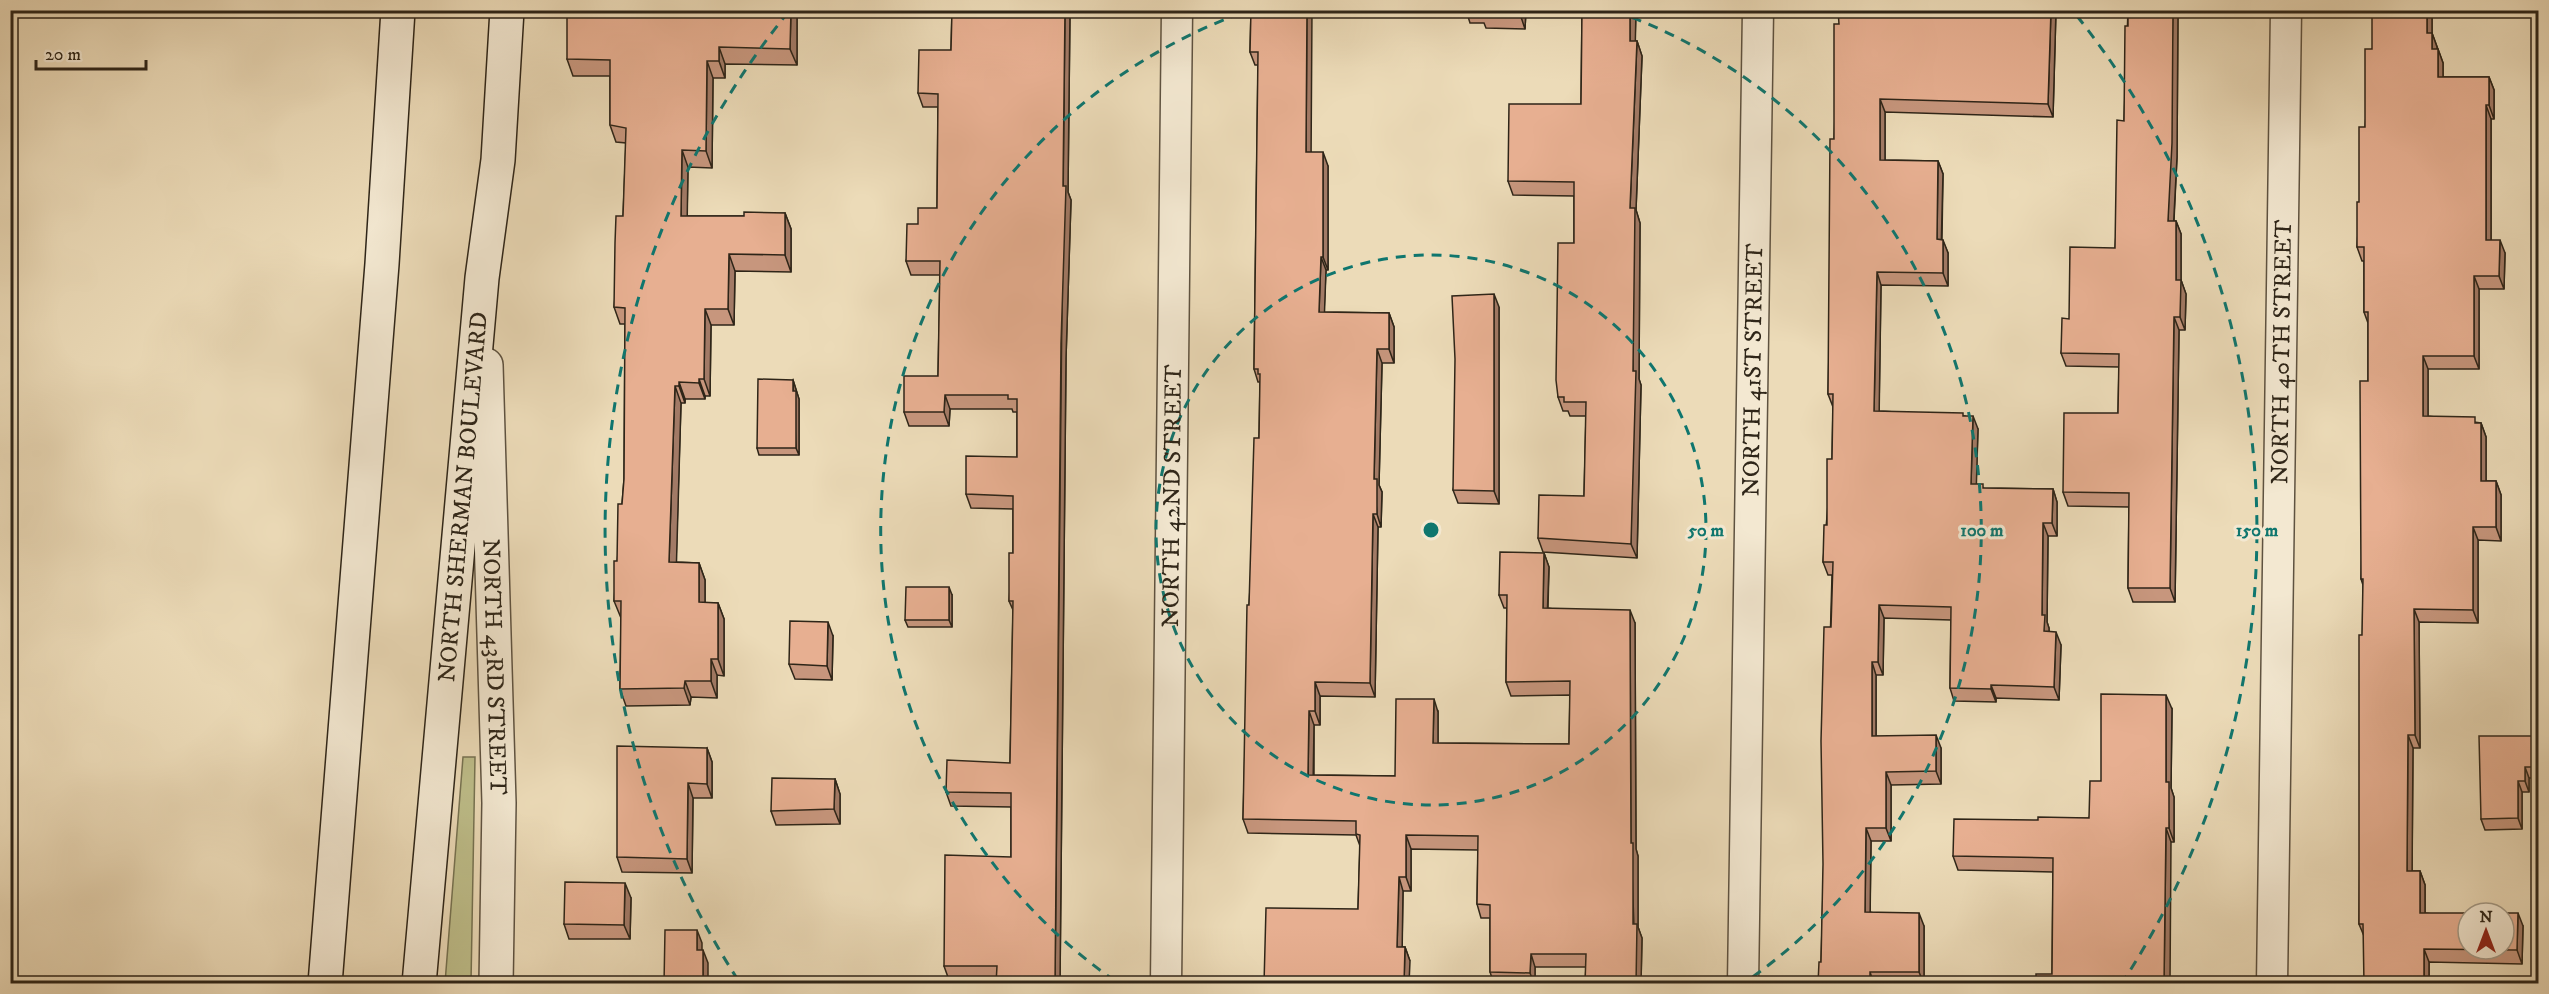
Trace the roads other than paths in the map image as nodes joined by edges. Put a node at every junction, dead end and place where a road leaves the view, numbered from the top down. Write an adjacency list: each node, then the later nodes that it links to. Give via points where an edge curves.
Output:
1 (398, 10): 7 (main road, via 382,264)
2 (507, 10): 6 (main road, NORTH SHERMAN BOULEVARD, via 498,160)
3 (1177, 10): 10 (street, NORTH 42ND STREET)
4 (1758, 10): 11 (street, NORTH 41ST STREET)
5 (2286, 10): 12 (street, NORTH 40TH STREET)
6 (482, 278): 8 (main road, NORTH SHERMAN BOULEVARD); 9 (main road, NORTH 43RD STREET, via 500,803)
7 (325, 984)
8 (419, 984)
9 (496, 984)
10 (1166, 984)
11 (1743, 984)
12 (2272, 984)

